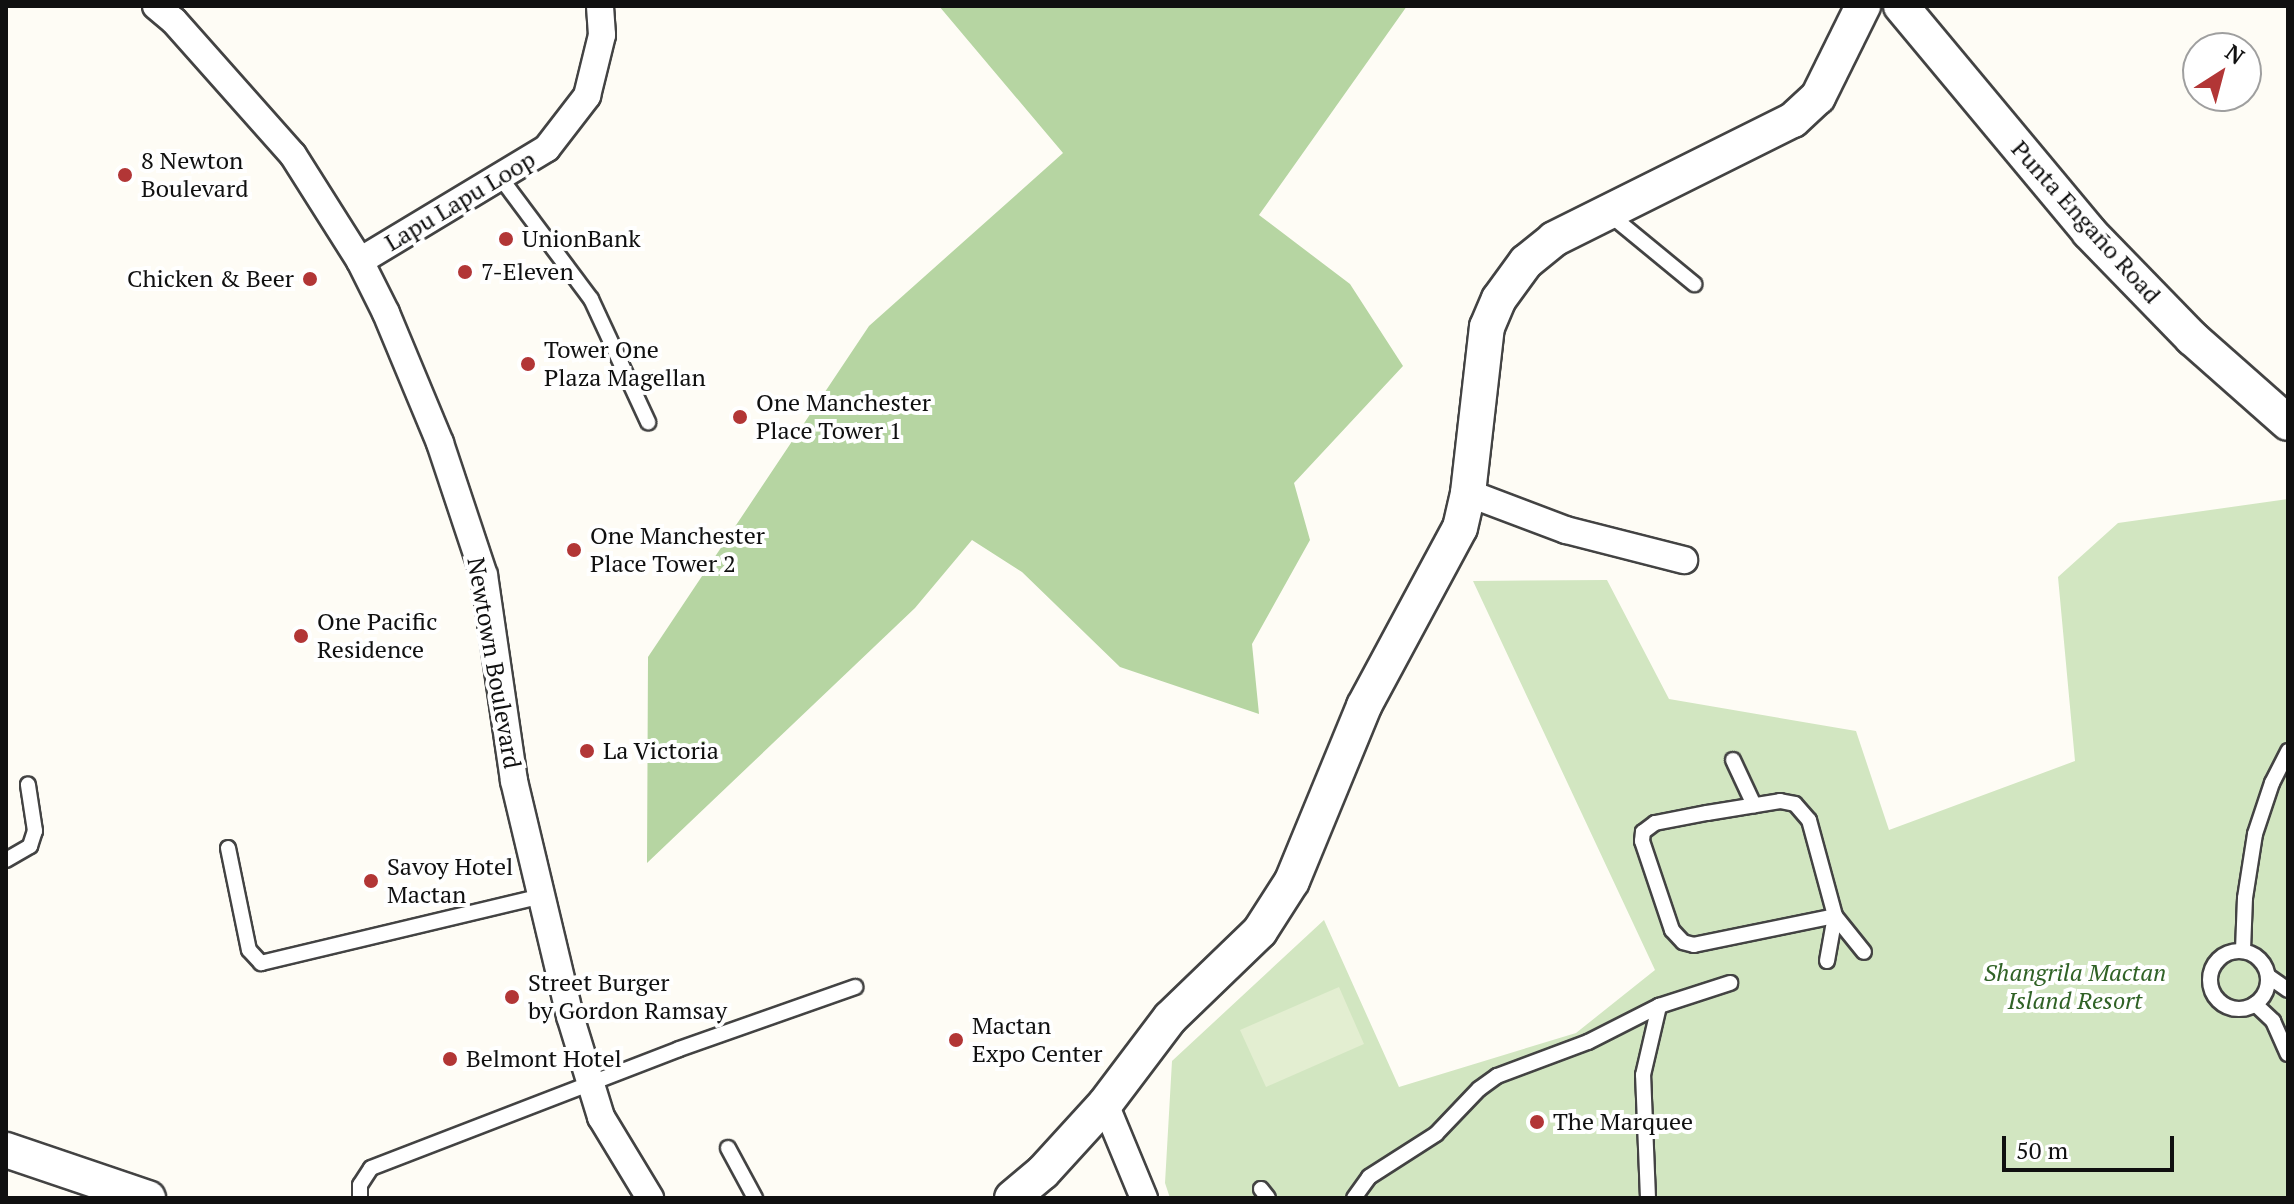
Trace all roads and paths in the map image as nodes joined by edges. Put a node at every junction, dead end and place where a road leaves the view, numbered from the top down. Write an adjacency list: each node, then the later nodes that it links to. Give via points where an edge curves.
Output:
1 (156, 6): 7 (street, Newtown Boulevard, via 293,155)
2 (600, 6): 5 (street, Lapu Lapu Loop, via 602,35 587,96 547,148)
3 (1863, 6): 6 (street, via 1818,97 1793,120)
4 (1901, 6): 10 (street, Punta Engaño Road, via 2089,232 2192,338)
5 (500, 177): 7 (street, Lapu Lapu Loop); 9 (lane, via 591,299)
6 (1608, 213): 8 (lane); 11 (street, via 1554,239 1526,262 1499,299 1487,327)
7 (360, 261): 19 (street, Newtown Boulevard, via 440,443 484,575 514,781)
8 (1694, 284)
9 (648, 422)
10 (2288, 423)
11 (1468, 493): 12 (street, via 1566,530); 32 (street, via 1460,528 1364,706 1292,881 1260,931 1170,1018)
12 (1684, 560)
13 (2288, 751): 21 (lane, via 2255,834)
14 (1733, 760): 16 (lane)
15 (28, 785): 18 (lane, via 35,831 30,846)
16 (1754, 805): 20 (lane, via 1788,802 1806,813); 20 (lane, via 1655,823 1643,832 1678,939 1694,945)
17 (228, 848): 19 (lane, via 249,950 261,963)
18 (6, 860)
19 (542, 896): 31 (street, Newtown Boulevard)
20 (1835, 916): 22 (lane); 23 (lane)
21 (2243, 950): 24 (lane, via 2260,959); 28 (lane, via 2218,959 2210,985 2229,1007)
22 (1864, 952)
23 (1827, 961)
24 (2268, 976): 27 (lane); 28 (lane, via 2265,992)
25 (1730, 983): 29 (lane)
26 (855, 987): 31 (lane)
27 (2288, 990)
28 (2255, 1004): 30 (lane, via 2273,1021)
29 (1659, 1006): 41 (lane, via 1588,1042 1487,1082 1444,1128 1380,1168); 42 (lane, via 1643,1075)
30 (2288, 1054)
31 (592, 1083): 36 (lane, via 371,1168 360,1185); 37 (street, Newtown Boulevard, via 601,1117)
32 (1105, 1104): 39 (street); 40 (street)
33 (728, 1148): 38 (lane)
34 (6, 1150): 35 (street)
35 (148, 1198)
36 (360, 1198)
37 (650, 1198)
38 (755, 1198)
39 (1012, 1198)
40 (1144, 1198)
41 (1354, 1198)
42 (1648, 1198)

